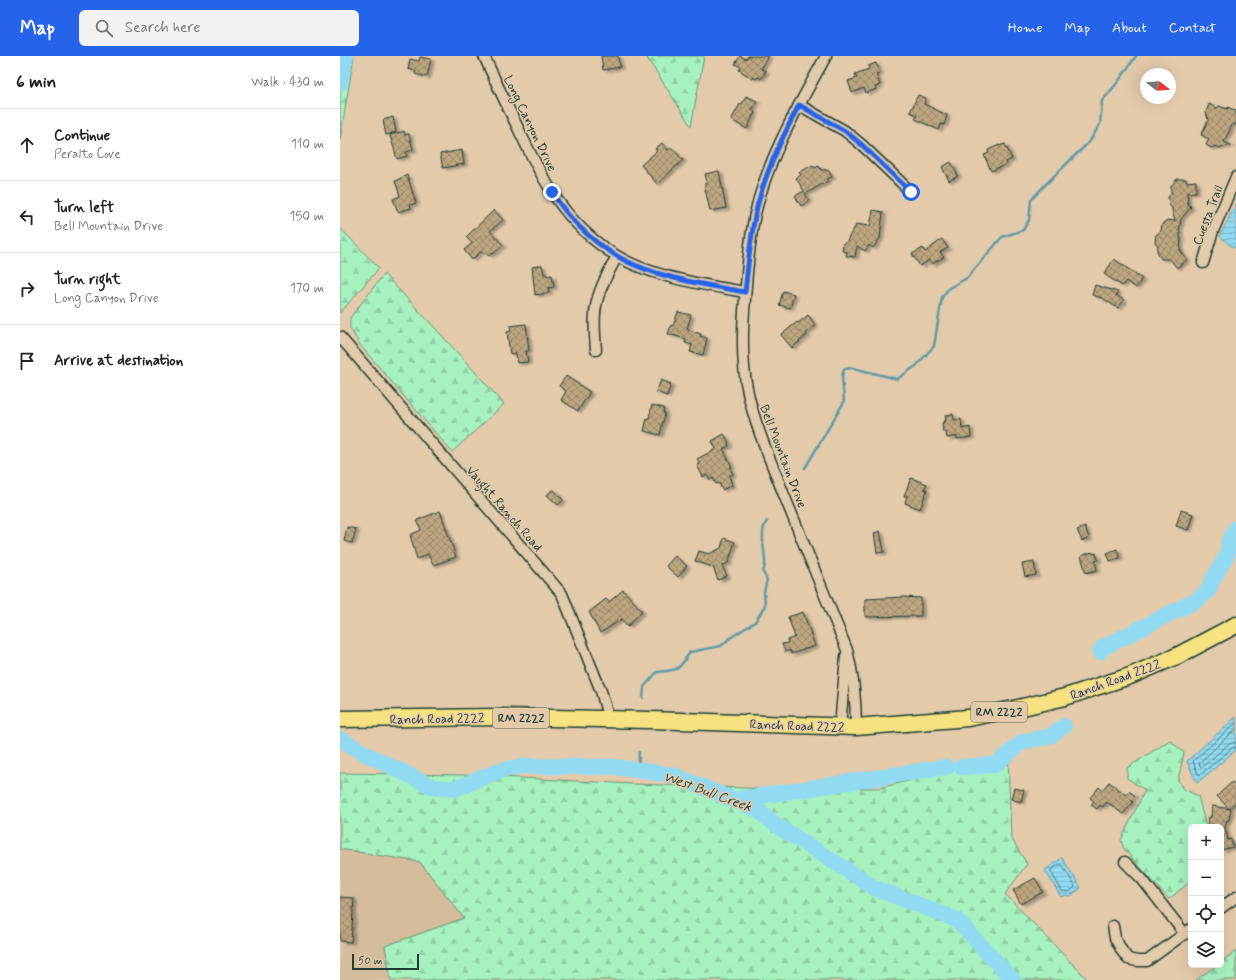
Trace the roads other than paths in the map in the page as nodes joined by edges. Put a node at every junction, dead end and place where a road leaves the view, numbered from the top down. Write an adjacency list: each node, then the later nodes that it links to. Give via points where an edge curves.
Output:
1 (484, 56): 6 (street, Long Canyon Drive, via 536,166 553,194 568,215)
2 (826, 56): 3 (street, Bell Mountain Drive)
3 (799, 105): 5 (street, via 851,136); 8 (street, Bell Mountain Drive, via 780,142 761,193 755,215)
4 (1236, 177): 7 (street, Cuesta Trail, via 1213,231)
5 (911, 192)
6 (617, 256): 8 (street, Long Canyon Drive, via 645,269 673,277); 10 (street, via 601,289 596,307)
7 (1203, 263)
8 (745, 292): 12 (street, Bell Mountain Drive, via 742,347 744,372 755,423)
9 (340, 337): 14 (street, Vaught Ranch Road, via 562,594 601,691)
10 (596, 350)
11 (1236, 625): 15 (main road, Ranch Road 2222 / RM 2222, via 1177,656 1130,676 1065,697 968,718)
12 (847, 650): 15 (street, via 844,675); 15 (street, Bell Mountain Drive, via 853,673 856,703)
13 (340, 719): 14 (main road, Ranch Road 2222 / RM 2222, via 499,717)
14 (608, 720): 15 (main road, Ranch Road 2222 / RM 2222)
15 (848, 727)
16 (1125, 862): 20 (street)
17 (1236, 897): 18 (street)
18 (1224, 906)
19 (1113, 926): 20 (street, via 1115,938 1122,951 1128,959 1137,961 1147,961)
20 (1188, 932)

